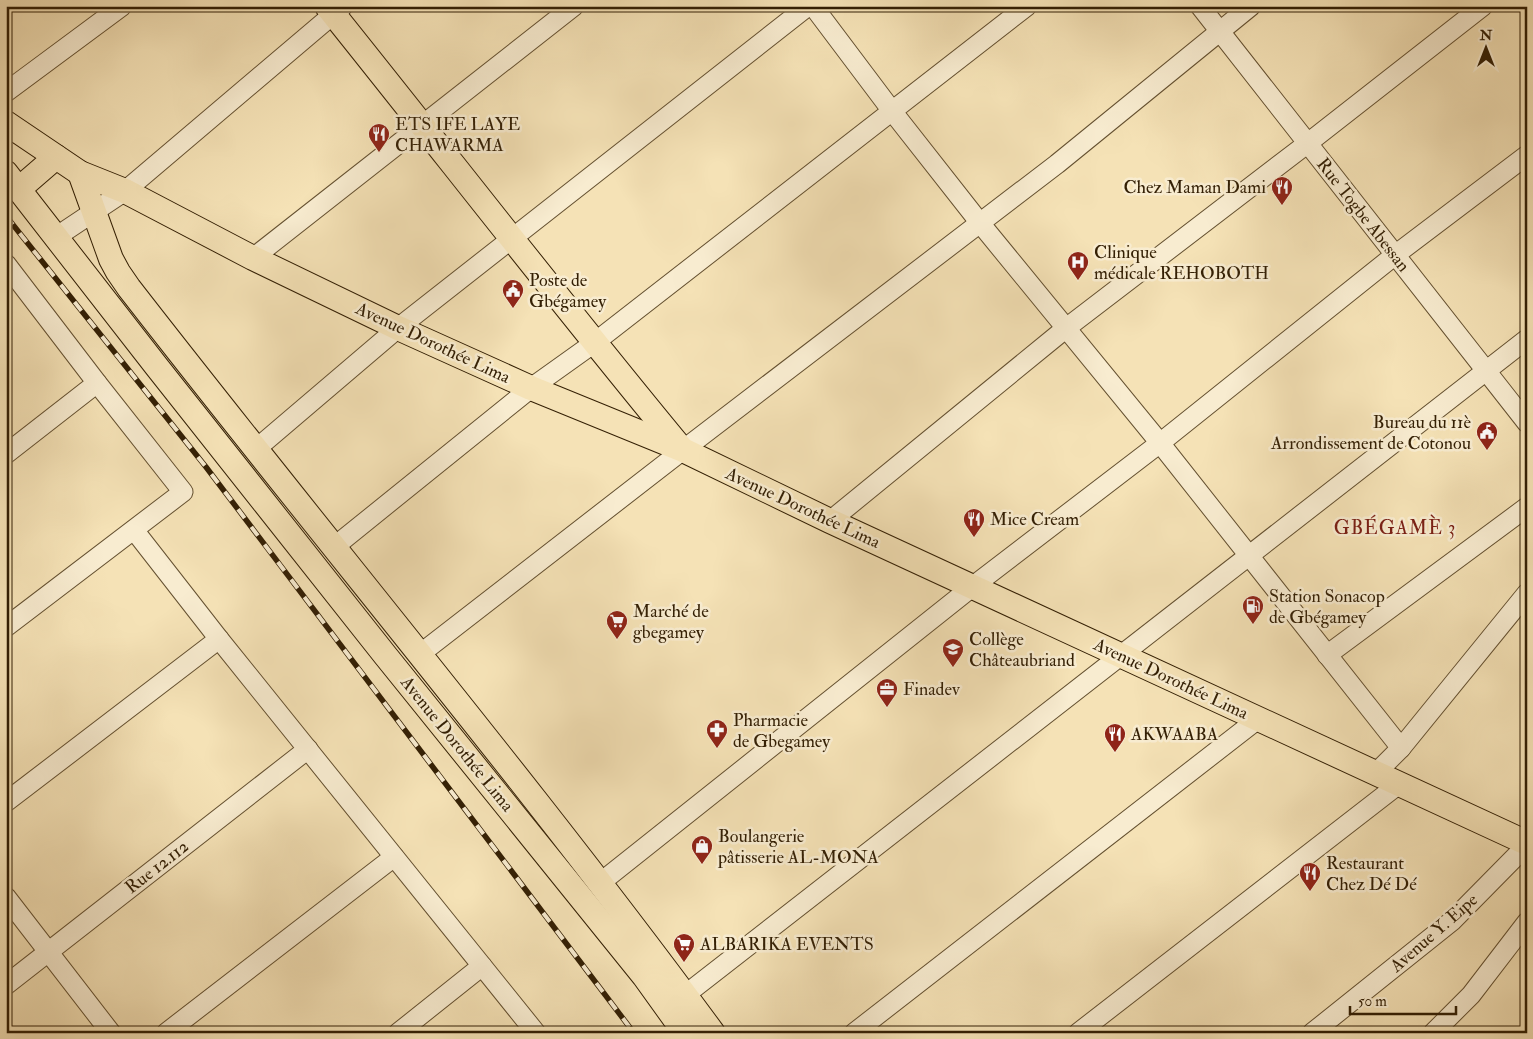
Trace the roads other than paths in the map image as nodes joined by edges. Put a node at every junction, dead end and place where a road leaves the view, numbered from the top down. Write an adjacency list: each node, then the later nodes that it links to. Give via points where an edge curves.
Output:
1 (122, 6): 11 (street)
2 (574, 6): 14 (street)
3 (808, 6): 24 (street)
4 (813, 6): 12 (street)
5 (1027, 6): 12 (street)
6 (1200, 6): 10 (street, Rue Togbe Abessan)
7 (1251, 6): 10 (street)
8 (1483, 6): 15 (street)
9 (334, 9): 14 (main road); 20 (street)
10 (1220, 31): 15 (street, Rue Togbe Abessan); 22 (street)
11 (6, 92)
12 (892, 111): 22 (street); 33 (street)
13 (6, 123): 17 (main road, Avenue Dorothée Lima)
14 (422, 125): 24 (main road); 26 (street)
15 (1308, 143): 25 (street, Rue Togbe Abessan); 31 (street)
16 (1527, 155): 25 (street)
17 (56, 157): 18 (main road, Avenue Dorothée Lima); 19 (main road)
18 (80, 173): 20 (main road, Avenue Dorothée Lima); 21 (main road, Avenue Dorothée Lima)
19 (13, 181): 23 (main road, Avenue Dorothée Lima)
20 (125, 191): 21 (street); 26 (main road, Avenue Dorothée Lima)
21 (94, 213): 23 (street); 28 (main road, Avenue Dorothée Lima)
22 (980, 223): 31 (street); 40 (street)
23 (56, 237): 29 (main road, Avenue Dorothée Lima)
24 (513, 238): 30 (street); 33 (main road)
25 (1395, 255): 34 (street, Rue Togbe Abessan); 38 (street)
26 (253, 258): 30 (main road, Avenue Dorothée Lima)
27 (8, 271): 35 (street)
28 (118, 272): 29 (main road); 39 (main road, Avenue Dorothée Lima)
29 (96, 289): 73 (main road, Avenue Dorothée Lima, via 644,976)
30 (398, 328): 36 (main road, Avenue Dorothée Lima); 39 (street)
31 (1065, 329): 38 (street); 43 (street)
32 (1527, 339): 34 (street)
33 (594, 343): 36 (street); 40 (main road)
34 (1486, 371): 37 (street, Rue Togbe Abessan); 46 (street)
35 (97, 383): 41 (street); 44 (street, via 183,492)
36 (532, 388): 40 (main road, Avenue Dorothée Lima); 45 (street)
37 (1527, 423)
38 (1160, 443): 46 (street); 47 (street)
39 (256, 448): 45 (main road, Avenue Dorothée Lima)
40 (683, 450): 43 (main road, Avenue Dorothée Lima); 51 (street)
41 (6, 454)
42 (1527, 507): 52 (street)
43 (830, 521): 47 (main road, Avenue Dorothée Lima)
44 (134, 530): 49 (street); 50 (street)
45 (334, 547): 51 (main road, Avenue Dorothée Lima)
46 (1249, 556): 52 (street); 53 (street)
47 (972, 587): 53 (main road, Avenue Dorothée Lima); 62 (street)
48 (1527, 593): 55 (street)
49 (6, 627)
50 (219, 639): 56 (street); 59 (street)
51 (420, 654): 62 (main road, Avenue Dorothée Lima)
52 (1327, 654): 55 (street)
53 (1121, 656): 54 (main road, Avenue Dorothée Lima); 68 (street)
54 (1258, 719): 57 (main road, Avenue Dorothée Lima); 75 (street)
55 (1401, 748): 57 (street)
56 (308, 749): 61 (street); 65 (street, Rue 12.112)
57 (1376, 774): 58 (main road, Avenue Dorothée Lima)
58 (1399, 784): 60 (main road, Avenue Dorothée Lima); 76 (street)
59 (6, 802)
60 (1527, 844): 77 (street, Avenue Y. Eipe, via 1452,921)
61 (394, 857): 66 (street); 70 (street)
62 (600, 883): 68 (main road, Avenue Dorothée Lima)
63 (6, 897): 65 (street)
64 (1527, 922): 78 (street, via 1471,994)
65 (48, 953): 67 (street, Rue 12.112); 69 (street)
66 (482, 966): 71 (street); 72 (street)
67 (6, 985)
68 (685, 995): 74 (main road, Avenue Dorothée Lima)
69 (111, 1033)
70 (166, 1033)
71 (398, 1033)
72 (536, 1033)
73 (686, 1033)
74 (713, 1033)
75 (854, 1033)
76 (1078, 1033)
77 (1312, 1033)
78 (1432, 1033)

